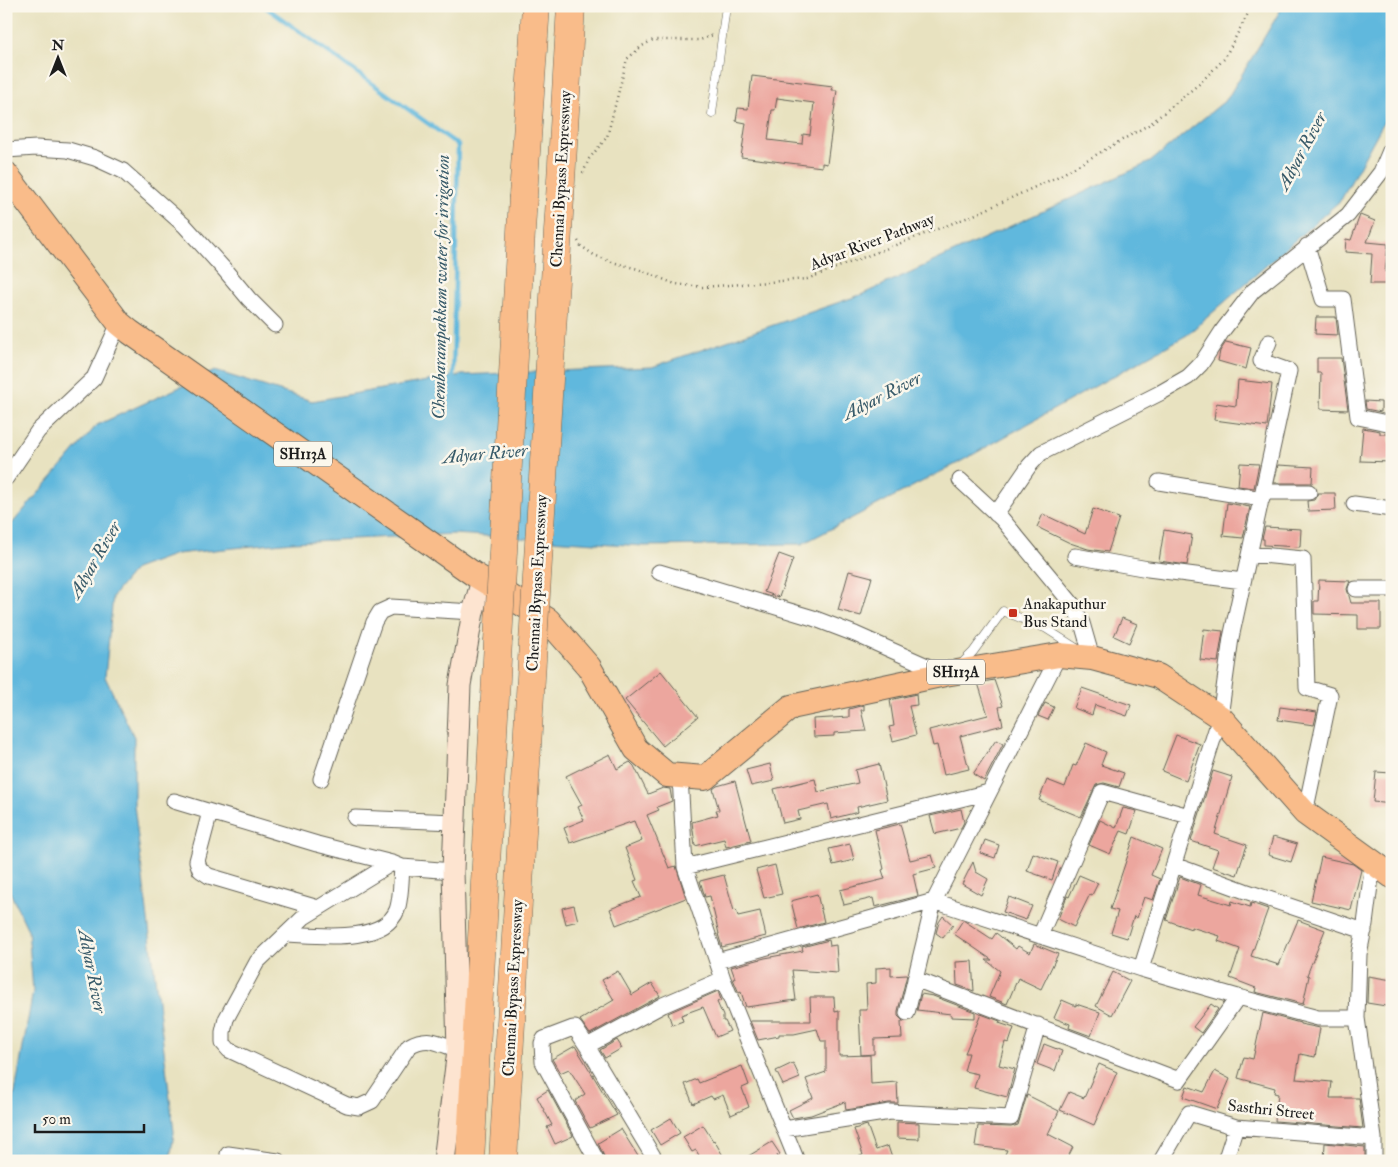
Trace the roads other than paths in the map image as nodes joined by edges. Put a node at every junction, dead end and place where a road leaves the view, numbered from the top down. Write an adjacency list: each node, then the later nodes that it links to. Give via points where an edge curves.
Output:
1 (536, 6): 68 (highway, Chennai Bypass Expressway, bridge)
2 (571, 6): 69 (highway, Chennai Bypass Expressway, bridge)
3 (726, 6): 4 (lane)
4 (712, 114)
5 (1392, 146): 8 (street, via 1381,172 1348,215)
6 (6, 150): 9 (street, via 68,150 123,171 185,226)
7 (6, 174): 10 (main road, SH113A)
8 (1307, 246): 12 (street, via 1323,299 1343,299 1358,417); 20 (street, via 1253,292 1188,377 1041,453)
9 (275, 325)
10 (125, 328): 13 (street, via 94,378 38,431); 24 (main road, SH113A)
11 (1269, 342): 17 (street, via 1261,362 1289,371)
12 (1392, 424)
13 (6, 478)
14 (960, 480): 20 (street)
15 (1159, 482): 17 (street)
16 (1309, 492): 17 (street)
17 (1263, 495): 21 (street)
18 (1354, 504): 19 (street)
19 (1392, 509)
20 (996, 514): 30 (street, via 1073,605 1082,622)
21 (1250, 554): 25 (street); 38 (street, via 1303,559 1307,688 1330,694)
22 (1075, 556): 25 (street)
23 (658, 572): 31 (street, via 813,618)
24 (478, 578): 28 (street); 33 (main road, SH113A, via 548,620 589,667 636,749 666,775)
25 (1244, 581): 32 (street, via 1231,638)
26 (1356, 589): 27 (street)
27 (1392, 589)
28 (473, 612): 34 (street, via 391,607 380,612); 41 (street, via 460,685)
29 (1059, 655): 30 (main road, SH113A); 31 (main road, SH113A); 35 (street)
30 (1092, 658): 31 (lane, via 1044,628 1003,611 973,652); 32 (main road, SH113A, via 1158,676)
31 (948, 673): 33 (main road, SH113A, via 791,706 704,778)
32 (1220, 717): 38 (main road, SH113A); 39 (street)
33 (680, 776): 44 (street)
34 (321, 779)
35 (989, 792): 44 (street); 47 (street)
36 (174, 801): 37 (street)
37 (210, 812): 42 (street); 48 (street, via 198,861 200,870 209,876)
38 (1305, 813): 45 (main road, SH113A)
39 (1189, 816): 43 (street); 51 (street, via 1102,792)
40 (355, 818): 41 (street)
41 (455, 822): 46 (street)
42 (397, 865): 46 (street); 48 (street); 50 (street, via 398,909 385,926 345,936)
43 (1174, 865): 49 (street); 53 (street)
44 (685, 866): 52 (street)
45 (1382, 869): 49 (street)
46 (453, 871): 61 (street)
47 (934, 901): 51 (street); 52 (street); 55 (street)
48 (318, 908): 50 (street)
49 (1364, 931): 58 (street, via 1359,954)
50 (286, 934): 61 (street, via 257,962 226,1019 223,1043 229,1050 347,1105 359,1107 372,1101 409,1046 427,1039)
51 (1040, 936): 53 (street)
52 (717, 961): 54 (street)
53 (1141, 969): 56 (street)
54 (723, 979): 60 (street, via 663,1005); 63 (street)
55 (915, 979): 57 (street); 59 (street)
56 (1238, 997): 58 (street, via 1318,1018); 59 (street, via 1179,1080)
57 (907, 1013)
58 (1357, 1018): 64 (street)
59 (1038, 1025): 63 (street, via 1011,1118 890,1112)
60 (587, 1046): 70 (street, via 575,1028 544,1039 542,1043 543,1059); 71 (street)
61 (458, 1050): 67 (street)
62 (1236, 1127): 64 (street, Sasthri Street); 73 (street, Sasthri Street, via 1189,1113); 74 (street)
63 (784, 1129): 72 (street)
64 (1374, 1138): 75 (street)
65 (228, 1154): 66 (street)
66 (278, 1161)
67 (444, 1161)
68 (470, 1161)
69 (503, 1161)
70 (597, 1161)
71 (656, 1161)
72 (797, 1161)
73 (1161, 1161)
74 (1225, 1161)
75 (1374, 1161)

